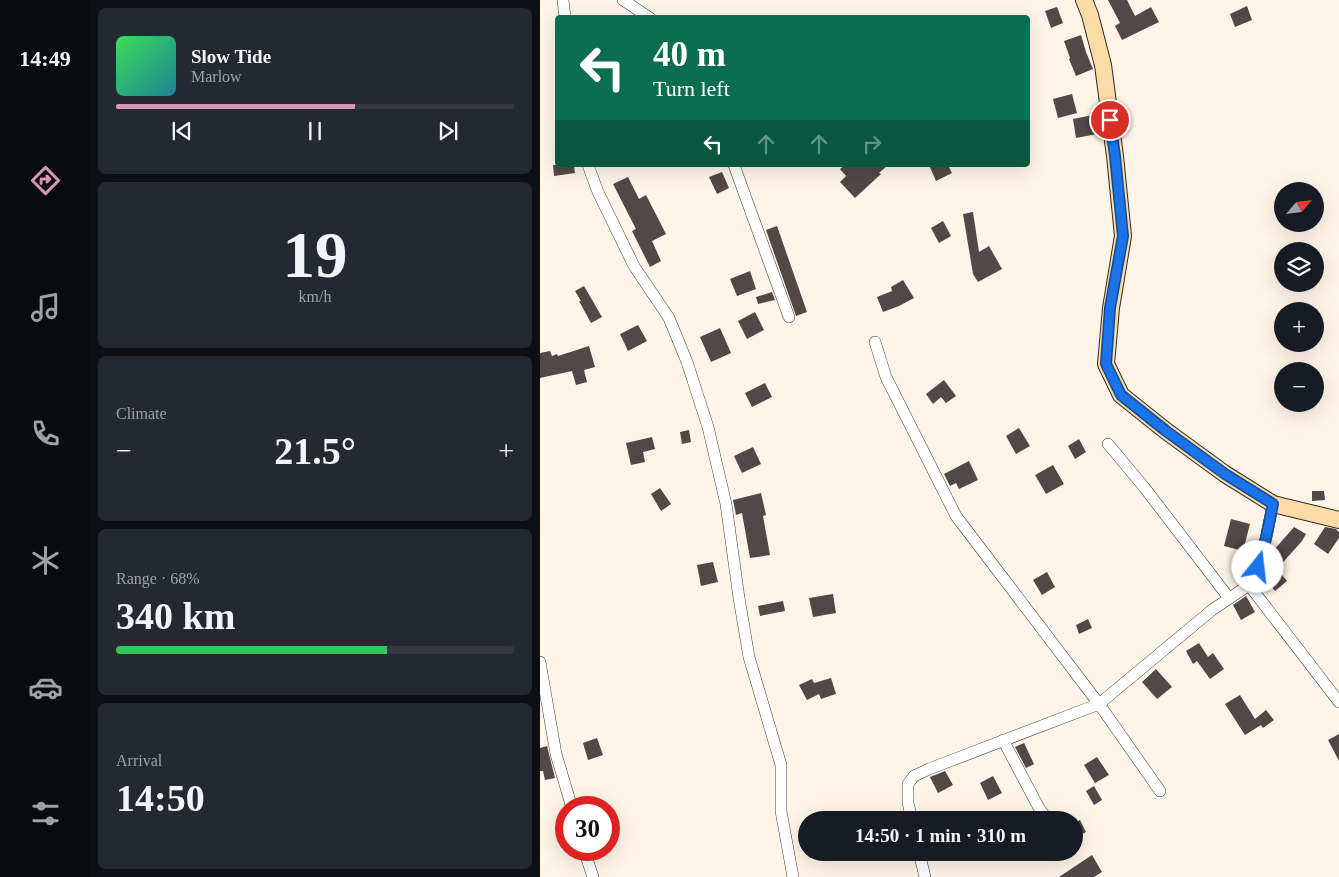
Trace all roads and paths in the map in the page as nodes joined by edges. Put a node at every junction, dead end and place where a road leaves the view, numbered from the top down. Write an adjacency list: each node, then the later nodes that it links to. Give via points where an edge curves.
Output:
1 (563, 0): 4 (street)
2 (623, 0): 5 (street)
3 (1084, 0): 11 (main road, via 1102,65 1123,236 1110,308 1106,364 1121,395 1225,474)
4 (565, 15)
5 (646, 15)
6 (589, 167): 26 (street, via 634,266 669,318 708,427 726,504 749,657 781,765 780,811)
7 (735, 167): 8 (street)
8 (789, 317)
9 (875, 342): 17 (street, via 886,377 956,516)
10 (1108, 444): 14 (street)
11 (1273, 504): 12 (main road); 13 (street, via 1258,567)
12 (1339, 520)
13 (1249, 585): 14 (street); 16 (street)
14 (1229, 598): 17 (street)
15 (540, 662): 20 (street, via 556,754)
16 (1339, 702)
17 (1099, 704): 18 (street); 19 (street)
18 (1003, 740): 21 (street, via 914,776 908,784); 22 (street)
19 (1160, 791)
20 (568, 796)
21 (910, 811)
22 (1041, 811)
23 (587, 861): 25 (street)
24 (921, 861): 27 (street)
25 (592, 877)
26 (792, 877)
27 (925, 877)

